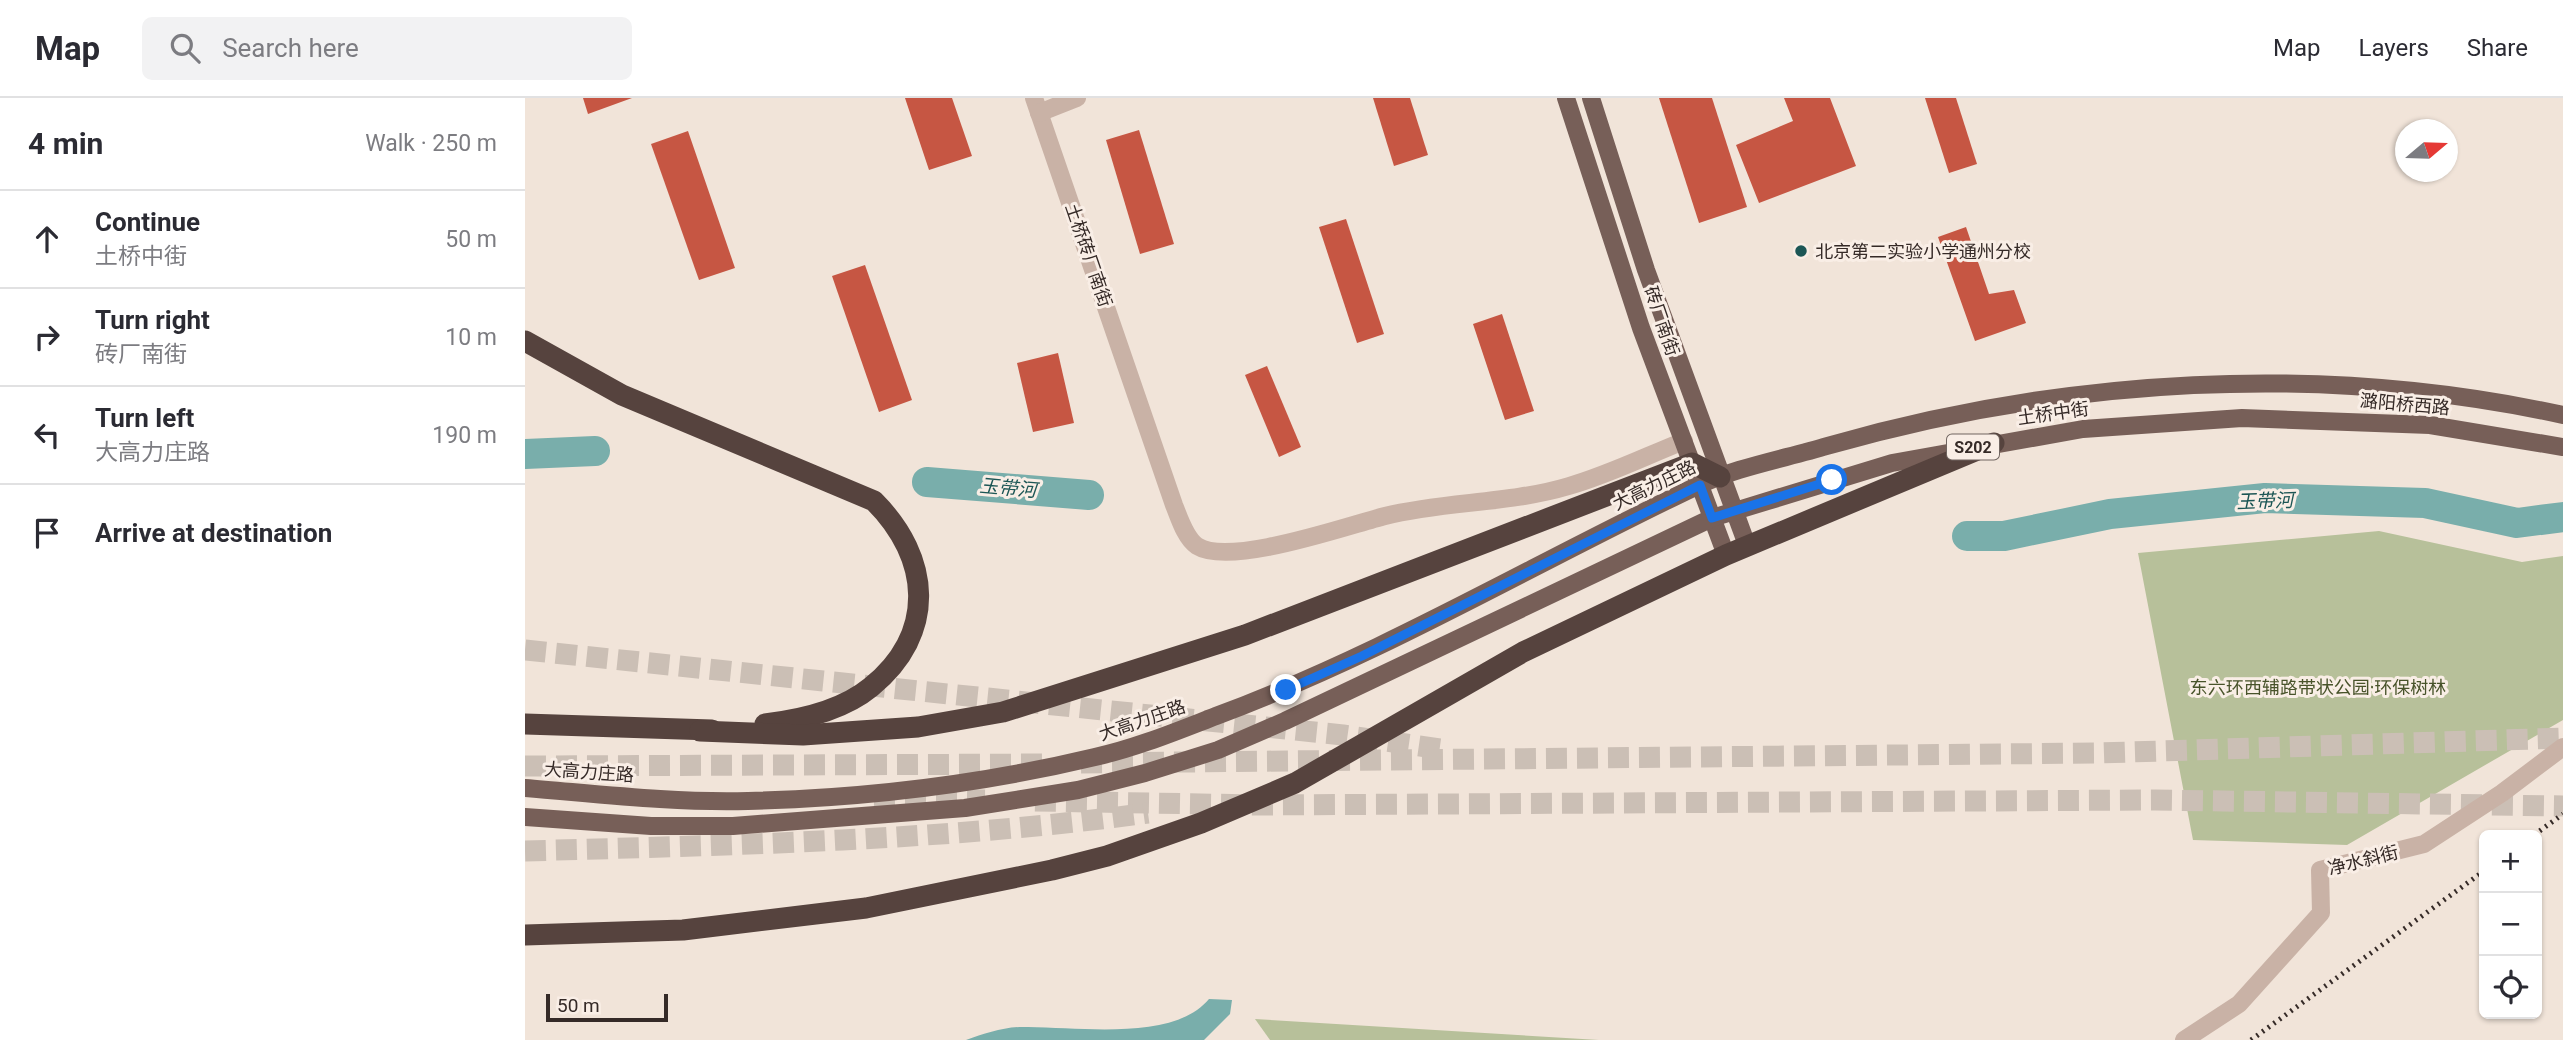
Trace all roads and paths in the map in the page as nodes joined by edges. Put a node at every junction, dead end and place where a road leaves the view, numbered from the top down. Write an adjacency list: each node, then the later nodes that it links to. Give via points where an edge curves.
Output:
1 (1077, 98): 4 (street)
2 (1566, 98): 8 (main road, 砖厂南街, via 1641,328)
3 (1591, 98): 12 (main road, 砖厂南街)
4 (1037, 106): 8 (street, 土桥砖厂南街, via 1185,530 1197,546 1224,552 1265,548 1425,508 1522,497 1570,486)
5 (525, 341): 19 (highway, via 622,395 874,501 909,547 918,569 916,615 893,664 871,687 849,701 796,719)
6 (2563, 415): 12 (main road, 潞阳桥西路, via 2433,393 2343,385 2158,387 2076,395 1897,426)
7 (2242, 418): 9 (main road, 土桥中街 / S202, via 2110,426); 10 (main road, 潞阳桥西路 / S202, via 2430,425)
8 (1684, 441): 11 (main road, 砖厂南街)
9 (1994, 443): 14 (main road, 土桥中街 / S202, via 1892,463); 16 (highway)
10 (2563, 447)
11 (1692, 463): 12 (highway); 13 (main road, 砖厂南街); 19 (highway, via 1245,635 1003,712 918,727 803,735)
12 (1720, 477): 13 (main road, 大高力庄路); 14 (main road, 砖厂南街)
13 (1700, 485): 15 (main road, 砖厂南街); 21 (main road, 大高力庄路, via 1362,656 1286,690 1099,757 963,782 758,801)
14 (1734, 511): 15 (main road, 土桥中街 / S202); 16 (main road, 砖厂南街)
15 (1712, 518): 17 (main road, 砖厂南街); 22 (main road, via 1218,750 1078,790 965,808 816,822 651,826)
16 (1747, 545): 17 (highway)
17 (1726, 555): 23 (highway, via 1523,652 1295,783 1107,856 866,908 683,930)
18 (525, 724): 19 (highway)
19 (700, 731)
20 (2563, 747): 24 (street, 净水斜街, via 2424,844 2320,870 2321,913 2239,1004)
21 (525, 788)
22 (525, 817)
23 (525, 934)
24 (2184, 1040)

